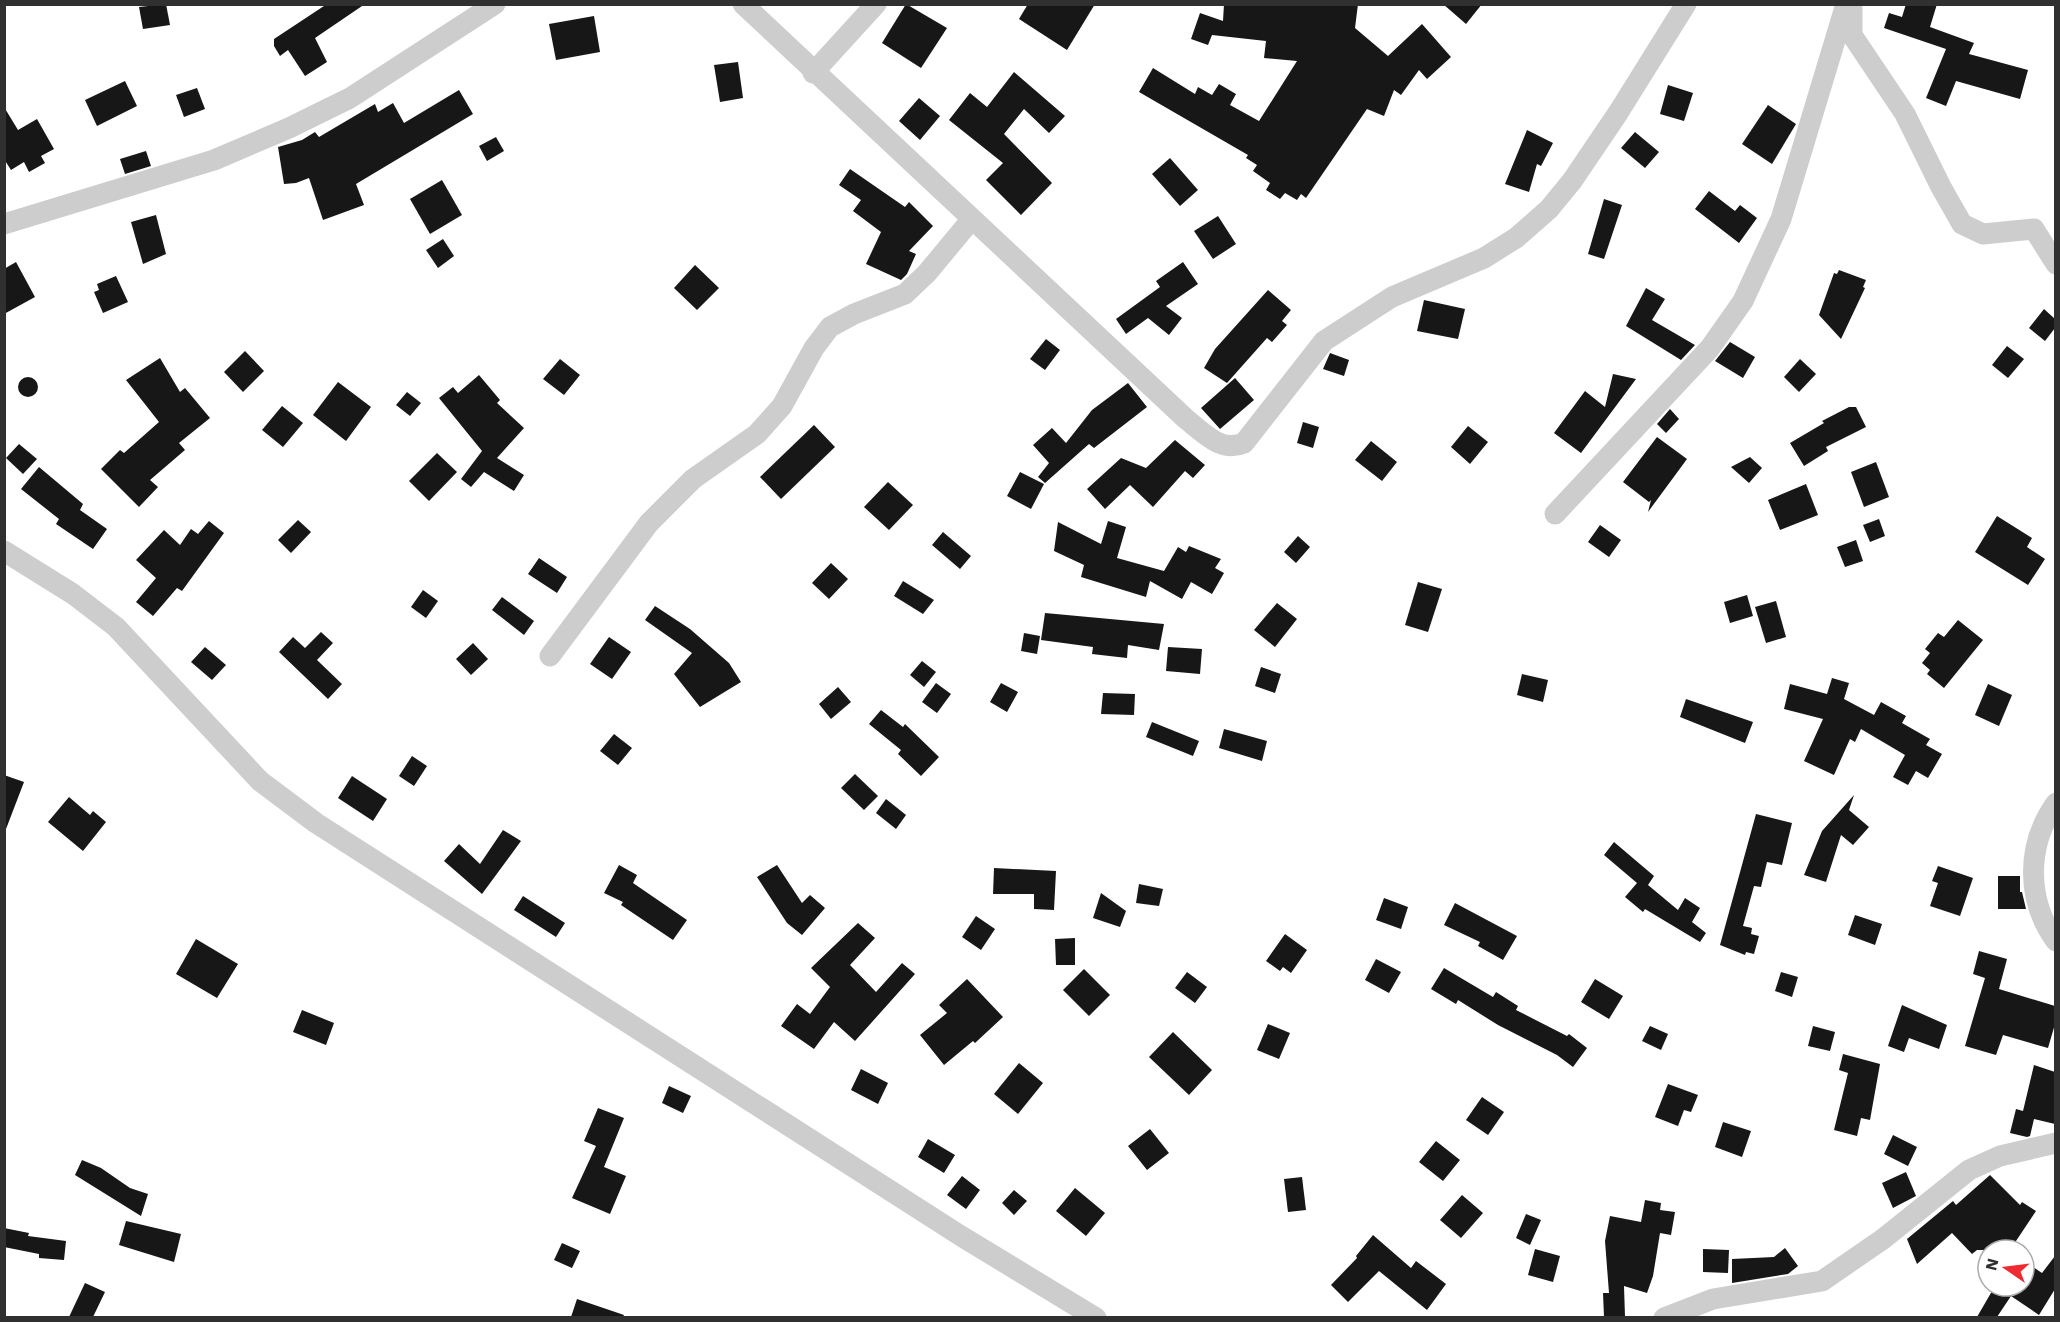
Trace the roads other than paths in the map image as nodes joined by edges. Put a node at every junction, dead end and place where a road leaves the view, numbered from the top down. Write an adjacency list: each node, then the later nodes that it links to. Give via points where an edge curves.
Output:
1 (495, 4): 9 (street, via 350,98 289,128 214,160)
2 (743, 4): 7 (street)
3 (876, 4): 7 (street)
4 (1686, 4): 8 (street, via 1618,113 1549,209 1516,238 1484,258 1392,297 1324,340 1245,443 1233,448 1219,444 1186,419)
5 (1846, 4): 11 (street, via 1781,219 1743,301 1710,348)
6 (1852, 4): 10 (street, via 1852,35 1905,114 1962,224 1983,234 2034,229)
7 (813, 73): 8 (street)
8 (971, 220): 13 (street, via 910,290 830,327 776,413 757,434 693,479 649,523)
9 (4, 224)
10 (2055, 264)
11 (1554, 514)
12 (4, 551): 17 (street, via 74,594 116,627 260,781 316,823 961,1236)
13 (550, 656)
14 (2055, 803): 15 (street, via 2037,841 2033,872 2035,898 2043,923)
15 (2055, 941)
16 (2055, 1143): 18 (street, via 2000,1156 1969,1170 1883,1239 1822,1281 1713,1299)
17 (1096, 1317)
18 (1664, 1317)

